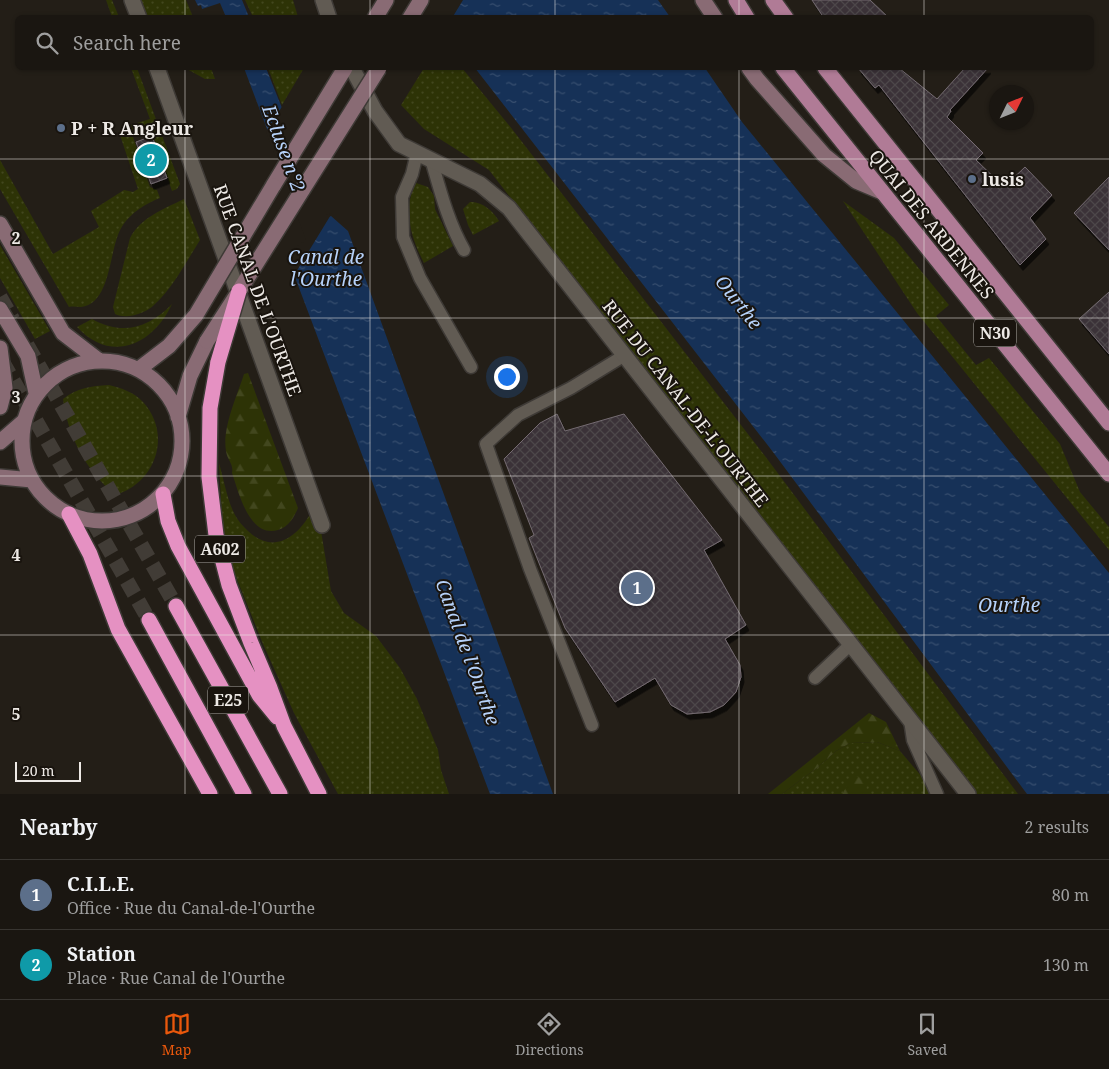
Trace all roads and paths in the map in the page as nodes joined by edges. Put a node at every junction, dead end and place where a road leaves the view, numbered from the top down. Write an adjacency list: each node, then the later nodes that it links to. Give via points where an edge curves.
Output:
1 (132, 0): 8 (street)
2 (323, 0): 9 (street)
3 (386, 0): 10 (main road)
4 (422, 0): 11 (main road)
5 (703, 0): 12 (main road)
6 (736, 0): 13 (main road)
7 (773, 0): 14 (main road)
8 (138, 15)
9 (328, 15)
10 (377, 15)
11 (412, 15)
12 (713, 15)
13 (745, 15)
14 (784, 15)
15 (158, 70): 44 (street, RUE CANAL DE L'OURTHE)
16 (344, 70): 32 (main road, bridge, via 196,315 169,346)
17 (353, 70): 22 (street, RUE DU CANAL-DE-L'OURTHE, via 375,111 399,144)
18 (378, 70): 26 (main road, bridge)
19 (750, 70): 23 (main road, via 824,155 856,181)
20 (785, 70): 23 (main road, QUAI DES ARDENNES / N30)
21 (827, 70): 37 (main road, QUAI DES ARDENNES / N30)
22 (424, 156): 25 (lane); 29 (street, RUE DU CANAL-DE-L'OURTHE, via 480,184 509,208); 31 (lane, via 402,197 402,237 420,278)
23 (882, 192): 39 (main road, QUAI DES ARDENNES / N30)
24 (0, 224): 30 (main road, via 63,333)
25 (464, 250)
26 (239, 291): 35 (main road, bridge, via 207,341 190,376); 51 (highway, A602, bridge, via 218,362 210,408 209,477 216,536 229,585)
27 (0, 309): 33 (main road, via 28,356)
28 (0, 348): 34 (main road, via 4,388)
29 (625, 355): 47 (street, RUE DU CANAL-DE-L'OURTHE); 50 (lane, via 518,415 486,444 530,569)
30 (98, 360): 32 (main road, via 112,360); 33 (main road, via 74,365 53,376)
31 (471, 367)
32 (139, 369): 35 (main road, via 170,398)
33 (36, 393): 36 (main road)
34 (0, 407)
35 (178, 416): 42 (main road, via 181,457 174,477)
36 (23, 422): 38 (main road); 41 (main road, via 24,462)
37 (1109, 423)
38 (0, 442)
39 (1109, 474)
40 (0, 476): 41 (main road)
41 (32, 480): 43 (main road, via 48,500)
42 (162, 494): 43 (main road, via 143,510 119,519 94,521); 51 (highway, A602, via 178,546 259,695)
43 (69, 514): 53 (highway, via 90,554 118,629)
44 (322, 525)
45 (176, 606): 55 (highway, E25)
46 (149, 620): 54 (highway, E25)
47 (851, 644): 48 (lane); 49 (street, RUE DU CANAL-DE-L'OURTHE)
48 (816, 678)
49 (910, 719): 52 (street, RUE DU CANAL-DE-L'OURTHE); 57 (lane, via 913,740)
50 (592, 725)
51 (284, 726): 56 (highway, A602)
52 (964, 791)
53 (210, 794)
54 (244, 794)
55 (280, 794)
56 (319, 794)
57 (937, 794)

